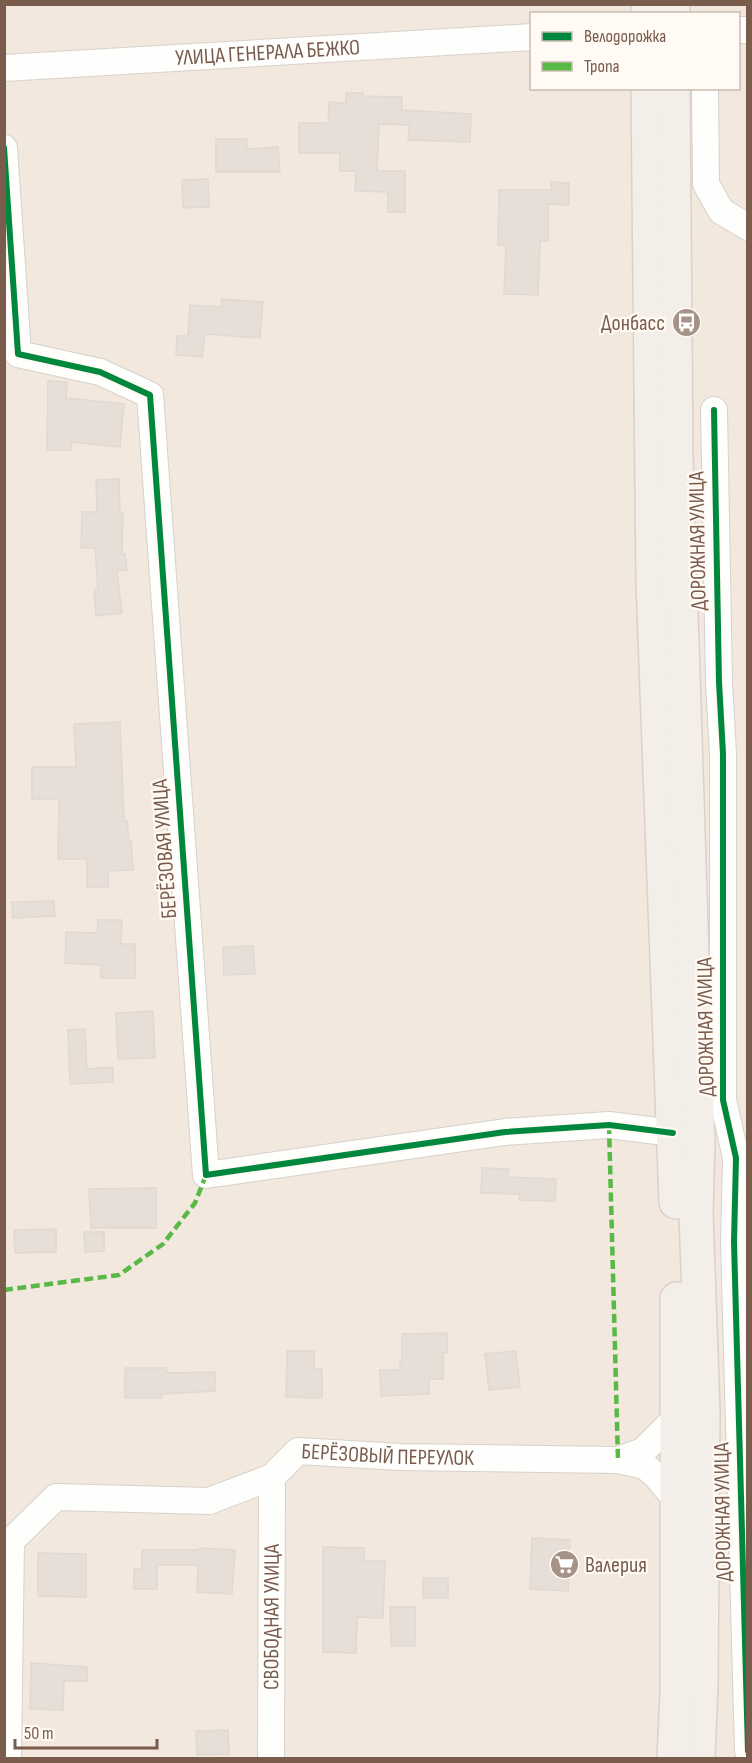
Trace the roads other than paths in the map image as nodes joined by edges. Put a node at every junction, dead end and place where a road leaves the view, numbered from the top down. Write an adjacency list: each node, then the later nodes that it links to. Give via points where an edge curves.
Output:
1 (530, 37): 2 (street, УЛИЦА ГЕНЕРАЛА БЕЖКО)
2 (4, 68)
3 (648, 90): 9 (main road, ДОРОЖНАЯ УЛИЦА, via 654,582)
4 (673, 90): 9 (main road, ДОРОЖНАЯ УЛИЦА)
5 (705, 90): 7 (street, via 706,184 721,211)
6 (4, 148): 9 (street, БЕРЁЗОВАЯ УЛИЦА, via 18,354 100,372 150,395 206,1175 506,1132 609,1125)
7 (747, 227)
8 (714, 410): 10 (street, ДОРОЖНАЯ УЛИЦА, via 723,754 723,1100)
9 (686, 1138): 10 (street); 11 (main road, ДОРОЖНАЯ УЛИЦА, via 676,1213); 19 (main road, ДОРОЖНАЯ УЛИЦА, via 696,1213 703,1411)
10 (741, 1159): 15 (street, ДОРОЖНАЯ УЛИЦА, via 734,1242)
11 (678, 1416): 12 (street, БЕРЁЗОВЫЙ ПЕРЕУЛОК, via 643,1451); 14 (main road, ДОРОЖНАЯ УЛИЦА)
12 (618, 1460): 13 (street, БЕРЁЗОВЫЙ ПЕРЕУЛОК, via 401,1457 298,1451); 14 (street, БЕРЁЗОВЫЙ ПЕРЕУЛОК, via 645,1466)
13 (272, 1477): 16 (street, БЕРЁЗОВЫЙ ПЕРЕУЛОК, via 209,1501 56,1497 11,1541); 17 (street, СВОБОДНАЯ УЛИЦА)
14 (678, 1502): 18 (main road, ДОРОЖНАЯ УЛИЦА)
15 (747, 1751)
16 (8, 1758)
17 (271, 1758)
18 (674, 1758)
19 (698, 1758)

